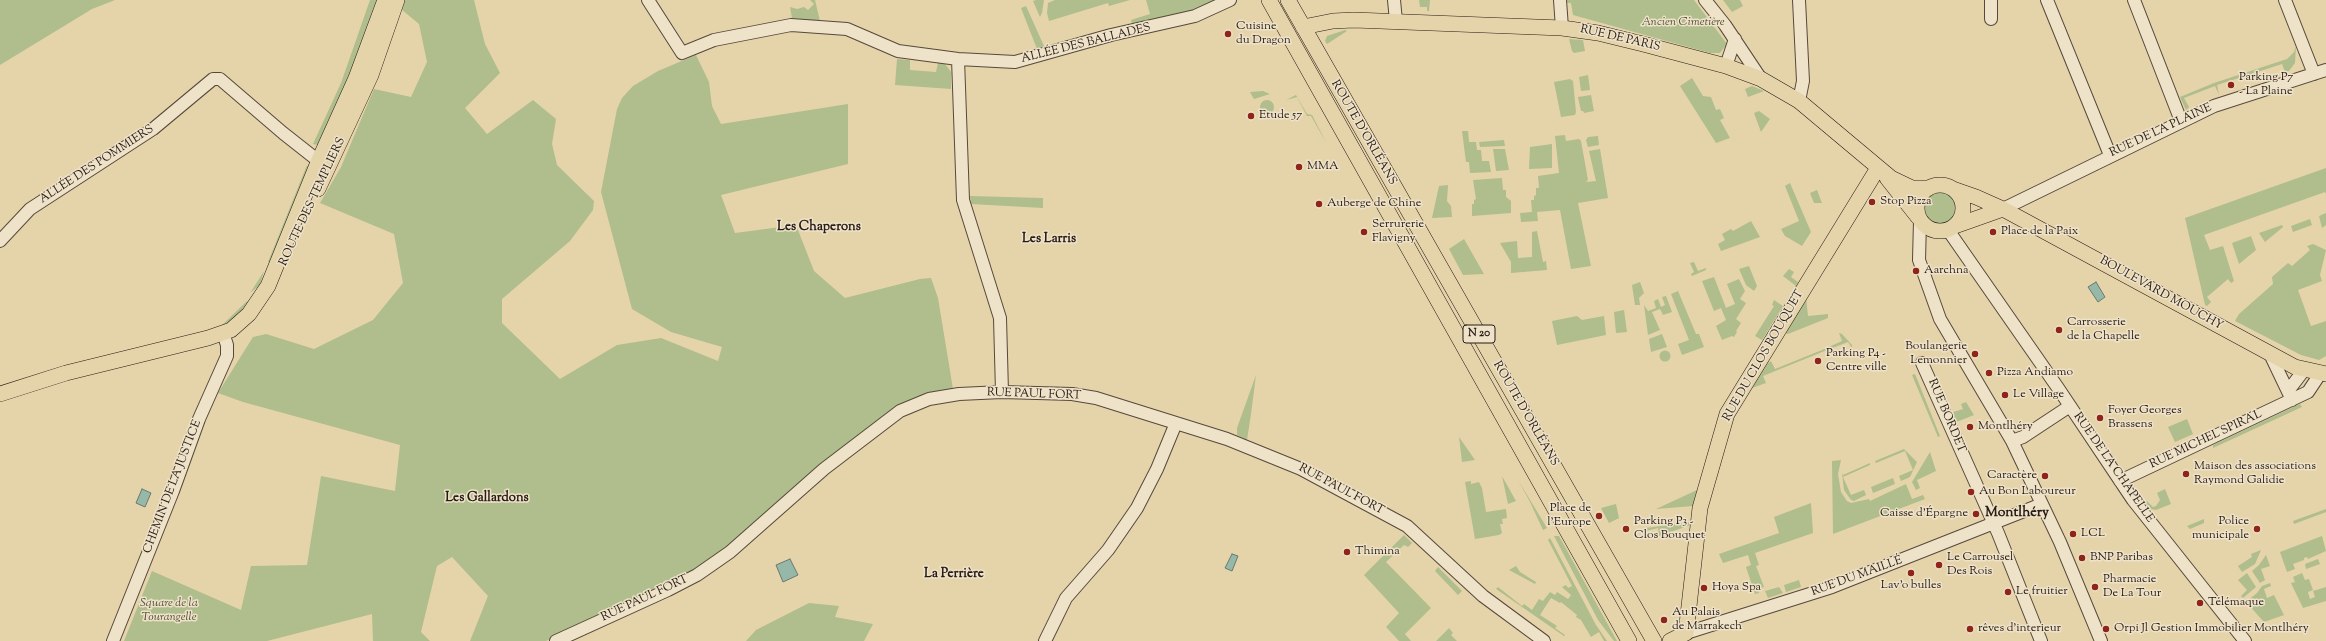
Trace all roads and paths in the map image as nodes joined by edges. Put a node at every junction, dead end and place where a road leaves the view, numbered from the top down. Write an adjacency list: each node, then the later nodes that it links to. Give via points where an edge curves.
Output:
1 (385, 0): 28 (main road, ROUTE DES TEMPLIERS)
2 (398, 0): 28 (main road, ROUTE DES TEMPLIERS, via 371,75)
3 (648, 0): 20 (street, ALLÉE DES BALLADES, via 682,53 714,40 791,24 847,29 898,51)
4 (1230, 0): 20 (street, ALLÉE DES BALLADES, via 1195,16 1104,37 1024,61)
5 (1269, 0): 55 (main road, ROUTE D'ORLÉANS / N 20)
6 (1288, 0): 17 (main road, ROUTE D'ORLÉANS / N 20)
7 (1394, 0): 16 (street)
8 (1560, 0): 18 (street)
9 (1705, 0): 19 (street)
10 (1799, 0): 25 (street, via 1803,81)
11 (1991, 0): 15 (street)
12 (2047, 0): 27 (street)
13 (2134, 0): 26 (street)
14 (2285, 0): 23 (street)
15 (1991, 19)
16 (1396, 21): 17 (main road, RUE DE PARIS, via 1333,21); 18 (main road, RUE DE PARIS)
17 (1303, 27): 56 (main road, ROUTE D'ORLÉANS / N 20)
18 (1562, 28): 21 (main road, RUE DE PARIS, via 1598,33)
19 (1734, 39): 21 (street); 24 (street)
20 (958, 59): 41 (street, via 963,200 1000,318)
21 (1726, 66): 24 (main road, RUE DE PARIS)
22 (2326, 70): 23 (street, RUE DE LA PLAINE)
23 (2314, 74): 26 (street, RUE DE LA PLAINE, via 2214,106)
24 (1761, 79): 25 (main road, RUE DE PARIS)
25 (1799, 101): 29 (main road, RUE DE PARIS)
26 (2181, 122): 27 (street, RUE DE LA PLAINE)
27 (2110, 155): 32 (street, RUE DE LA PLAINE)
28 (324, 163): 35 (street, ALLÉE DES POMMIERS, via 283,134 220,79 213,79 153,129 30,209); 36 (main road, ROUTE DES TEMPLIERS, via 264,309 244,332)
29 (1878, 168): 30 (main road, RUE DE PARIS, via 1891,178 1912,188); 33 (main road, RUE DE PARIS); 50 (main road, RUE DU CLOS BOUQUET, via 1727,414 1700,508)
30 (1929, 188): 31 (main road, via 1941,185); 33 (main road, via 1919,200)
31 (1953, 189): 32 (main road, BOULEVARD MOUCHY); 34 (main road, via 1963,203 1963,211)
32 (2003, 209): 34 (main road); 37 (main road, BOULEVARD MOUCHY)
33 (1919, 219): 34 (main road, via 1933,231); 46 (street, via 1919,260 1940,319)
34 (1951, 228): 44 (street, RUE DE LA CHAPELLE)
35 (0, 241)
36 (224, 337): 42 (main road, ROUTE DES TEMPLIERS, via 186,349 177,347 66,373); 51 (street, CHEMIN DE LA JUSTICE, via 227,356 199,419 173,492)
37 (2270, 354): 39 (main road, BOULEVARD MOUCHY); 43 (street)
38 (1922, 363): 49 (street, RUE BORDET)
39 (2304, 370): 40 (main road, BOULEVARD MOUCHY); 43 (street)
40 (2323, 374): 43 (street, RUE MICHEL SPIRAL, via 2308,392)
41 (1002, 392): 45 (street, RUE PAUL FORT, via 1072,394 1096,398); 52 (street, RUE PAUL FORT, via 944,397 900,411 824,469 730,552 697,575)
42 (0, 394)
43 (2290, 395): 47 (street, RUE MICHEL SPIRAL)
44 (2070, 406): 46 (street); 47 (street, RUE DE LA CHAPELLE)
45 (1176, 423): 53 (street, via 1137,508 1108,550 1066,598); 54 (street, RUE PAUL FORT, via 1263,452 1326,480 1395,519 1429,545 1483,596)
46 (2012, 442): 48 (street)
47 (2120, 481): 60 (street, RUE DE LA CHAPELLE)
48 (2042, 504): 49 (street, RUE DU MAILLÉ); 59 (street)
49 (1994, 525): 50 (street, RUE DU MAILLÉ, via 1832,587); 58 (street, RUE BORDET)
50 (1686, 633): 57 (main road, RUE DU MAILLÉ)
51 (113, 641)
52 (556, 641)
53 (1045, 641)
54 (1544, 641)
55 (1629, 641)
56 (1654, 641)
57 (1670, 641)
58 (2041, 641)
59 (2101, 641)
60 (2245, 641)

